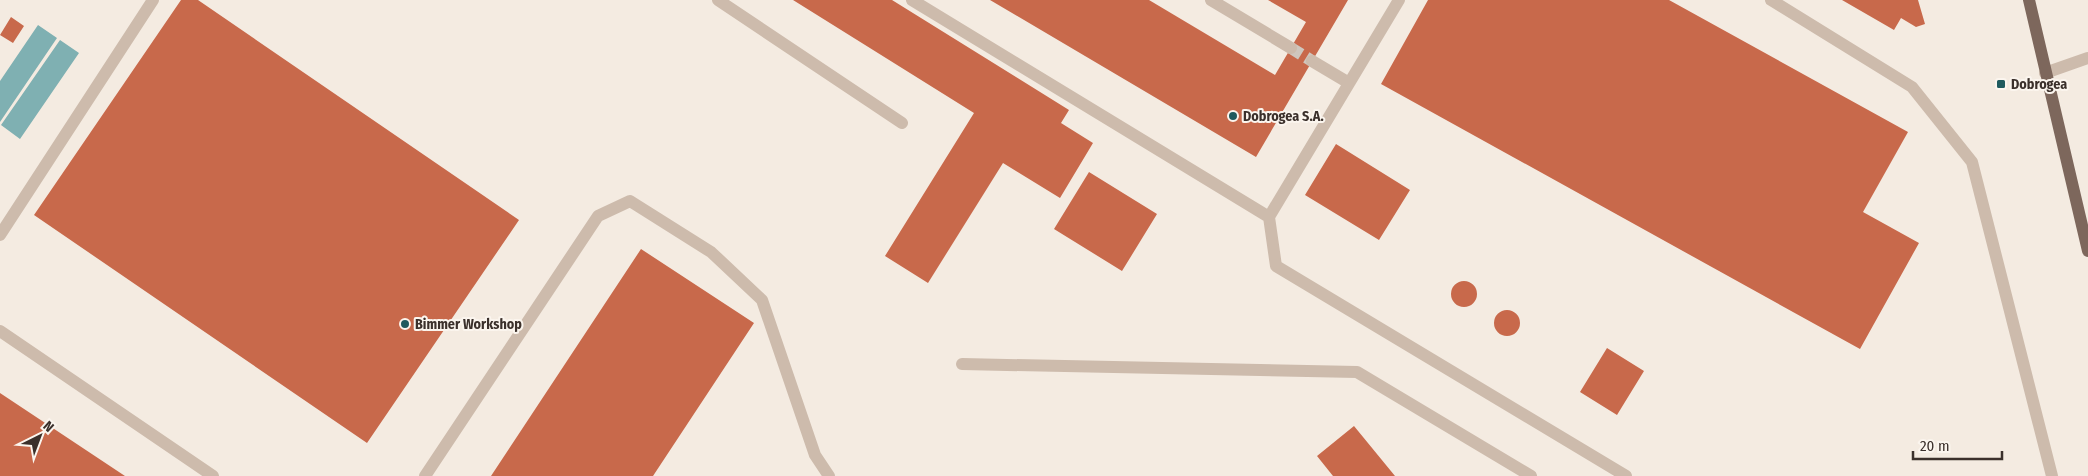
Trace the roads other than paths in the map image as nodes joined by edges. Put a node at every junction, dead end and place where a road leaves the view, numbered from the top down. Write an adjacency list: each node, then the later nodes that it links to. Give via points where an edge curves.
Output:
1 (153, 0): 15 (street)
2 (718, 0): 13 (street)
3 (912, 0): 14 (street)
4 (1211, 0): 8 (street)
5 (1399, 0): 12 (street)
6 (1771, 0): 24 (street, via 1912,87 1972,162)
7 (2029, 0): 11 (main road)
8 (1291, 48)
9 (2088, 58): 11 (street)
10 (1312, 61): 12 (street)
11 (2045, 73): 16 (main road)
12 (1349, 83): 14 (street)
13 (902, 123)
14 (1269, 217): 23 (street, via 1276,266)
15 (0, 235)
16 (2088, 251)
17 (0, 331): 19 (street)
18 (962, 364): 22 (street, via 1357,372)
19 (213, 476)
20 (425, 476): 21 (street, via 598,216 630,201 711,252 762,300 815,454)
21 (829, 476)
22 (1531, 476)
23 (1626, 476)
24 (2052, 476)

